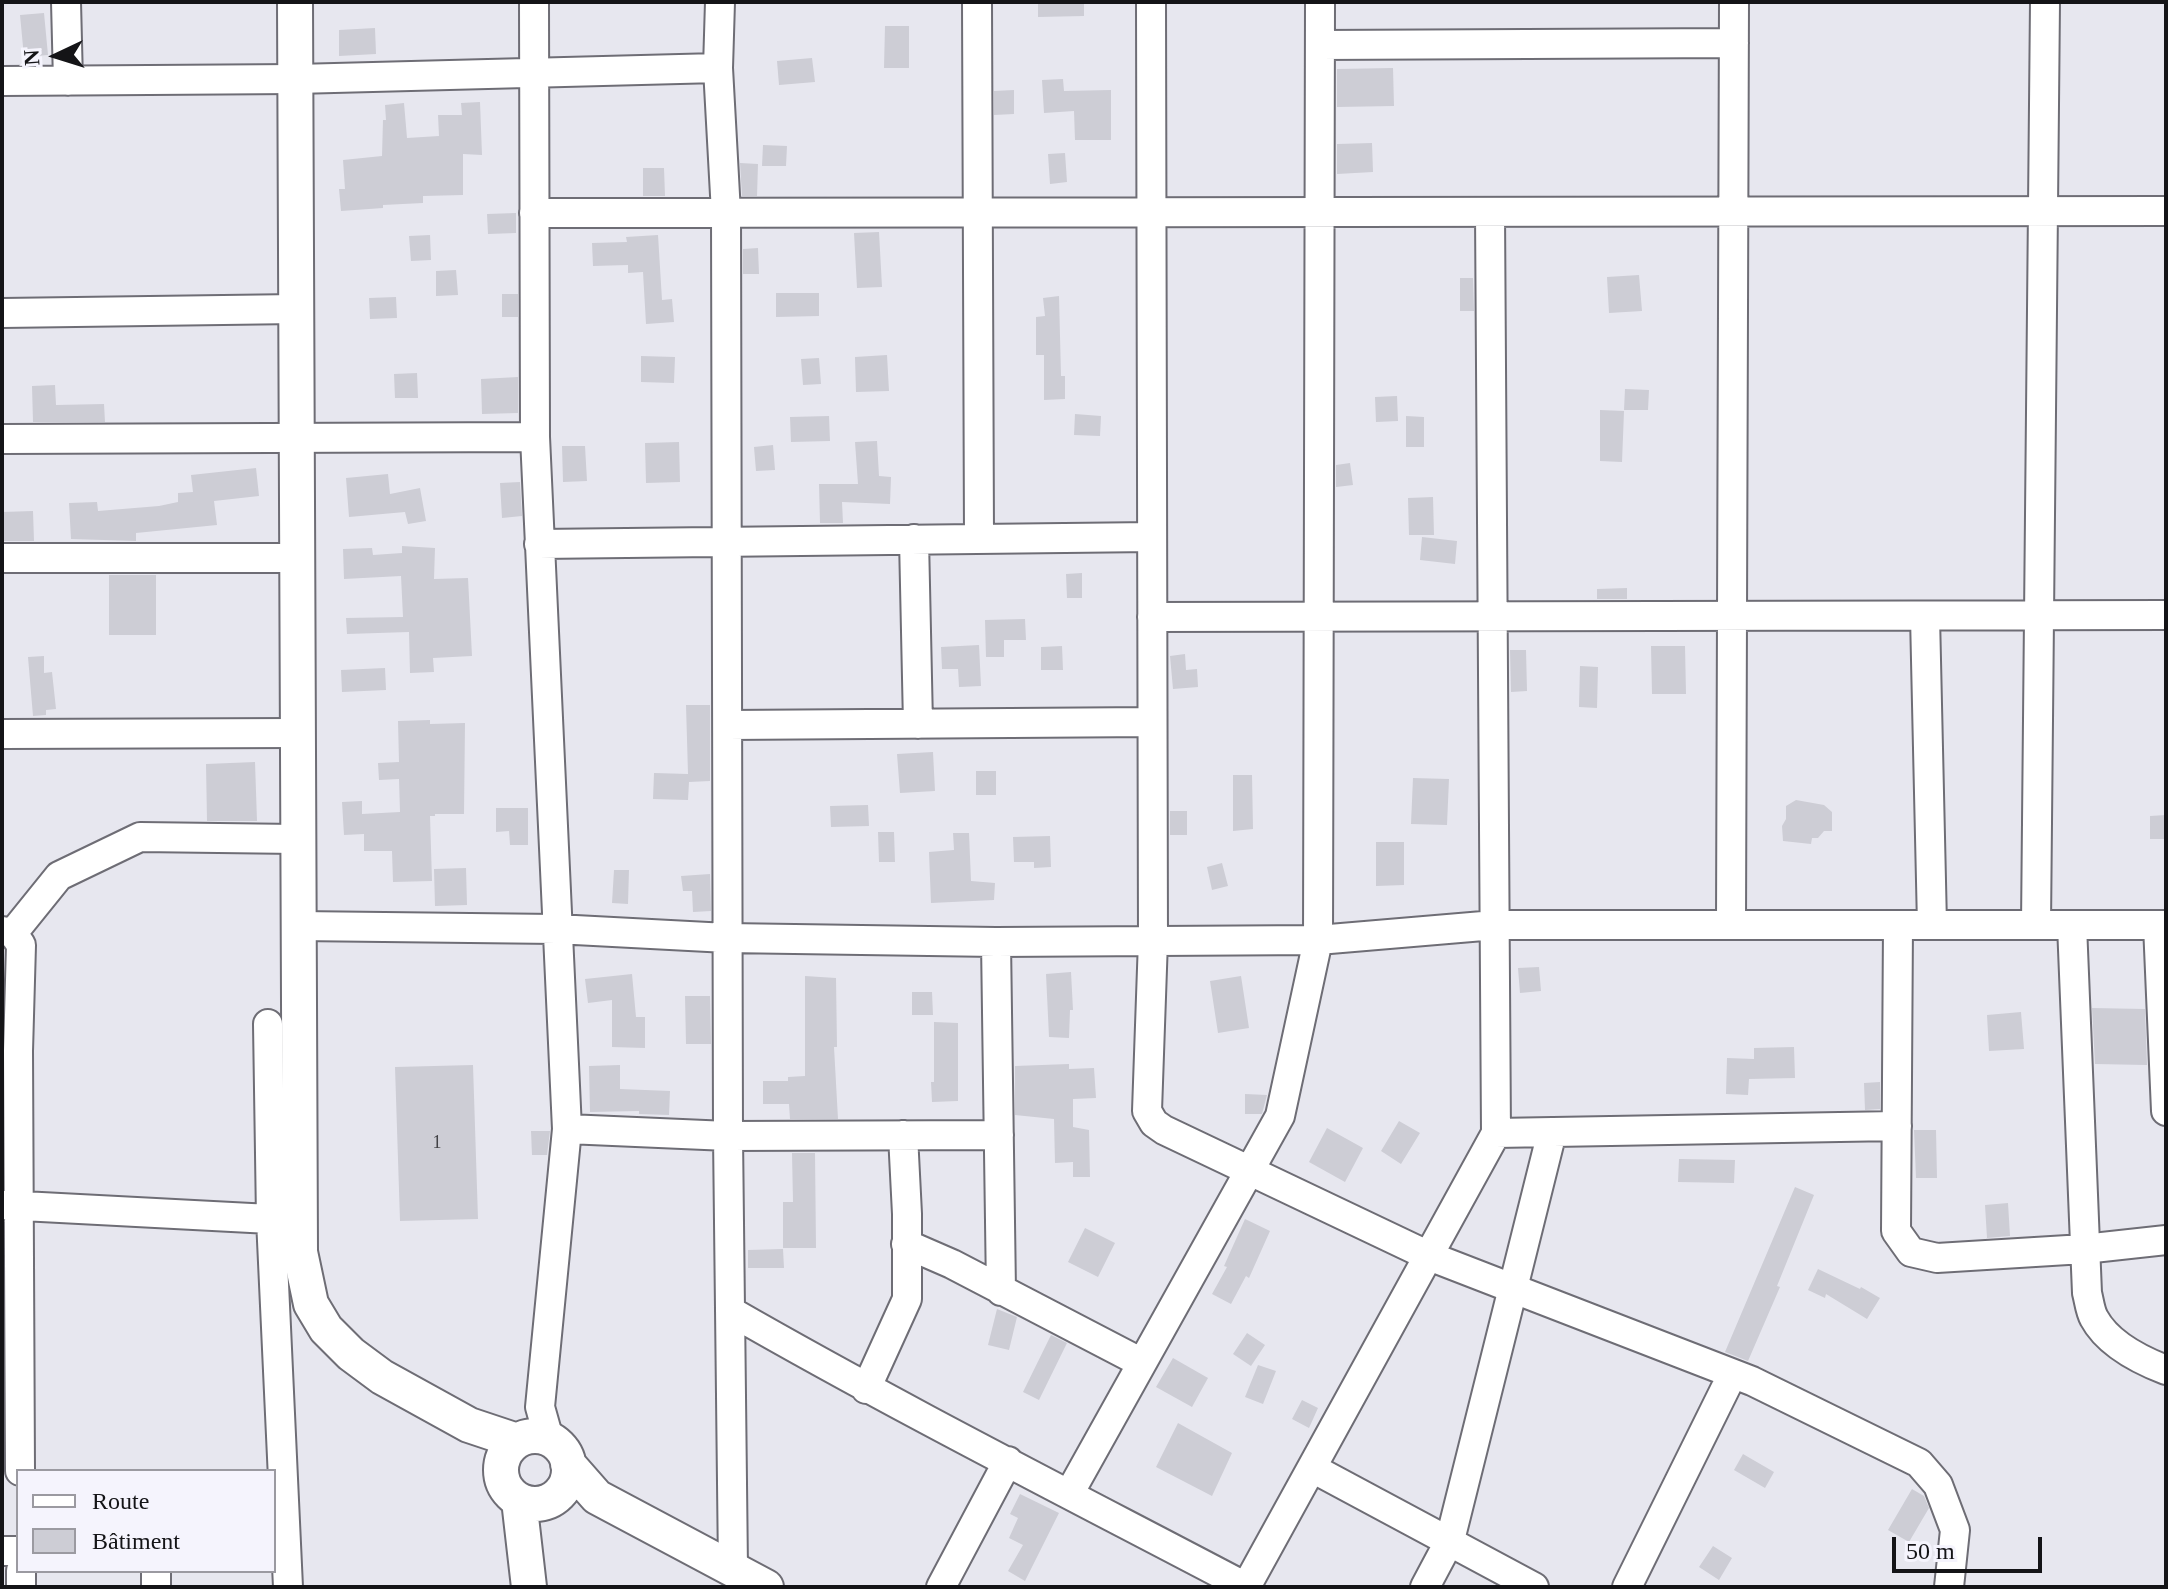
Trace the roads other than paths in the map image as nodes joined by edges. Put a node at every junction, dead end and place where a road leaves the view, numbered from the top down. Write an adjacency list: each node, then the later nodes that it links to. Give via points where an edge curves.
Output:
1 (66, 2): 16 (street)
2 (295, 2): 14 (main road)
3 (534, 2): 13 (street)
4 (720, 2): 12 (street)
5 (977, 2): 24 (street)
6 (1151, 2): 25 (street)
7 (1320, 2): 11 (street)
8 (1734, 2): 10 (street)
9 (2045, 2): 17 (street)
10 (1734, 43): 11 (street); 21 (street)
11 (1320, 45): 19 (street)
12 (718, 68): 13 (street); 23 (street)
13 (534, 72): 14 (street); 22 (street)
14 (296, 79): 16 (street); 26 (main road)
15 (2, 81): 16 (street)
16 (68, 81)
17 (2043, 211): 18 (street); 21 (street); 38 (street)
18 (2166, 211)
19 (1320, 212): 20 (street); 25 (street); 44 (street)
20 (1490, 212): 21 (street); 40 (street)
21 (1733, 212): 41 (street)
22 (534, 213): 23 (street); 28 (street)
23 (726, 213): 24 (street); 34 (street)
24 (978, 213): 25 (street); 32 (street)
25 (1151, 213): 31 (street)
26 (297, 309): 27 (street); 29 (main road)
27 (2, 313)
28 (535, 437): 29 (street); 35 (street)
29 (297, 438): 30 (street); 37 (main road)
30 (2, 439)
31 (1152, 537): 32 (street); 43 (street)
32 (979, 538): 33 (street)
33 (914, 539): 34 (street); 46 (street)
34 (727, 540): 35 (street); 47 (street)
35 (539, 544): 59 (street)
36 (2, 558): 37 (street)
37 (297, 558): 48 (main road)
38 (2039, 615): 39 (street); 42 (street); 55 (street)
39 (2166, 615)
40 (1493, 616): 41 (street); 44 (street); 51 (street)
41 (1732, 616): 42 (street); 52 (street)
42 (1925, 616): 54 (street)
43 (1152, 617): 44 (street); 45 (street)
44 (1319, 617): 63 (street)
45 (1152, 722): 46 (street); 62 (street)
46 (918, 724): 47 (street)
47 (728, 725): 61 (street)
48 (296, 733): 49 (street); 50 (main road)
49 (2, 734)
50 (297, 839): 58 (main road); 60 (street, via 140,837 59,876)
51 (1495, 925): 52 (street); 63 (street); 71 (street)
52 (1731, 925): 53 (street)
53 (1898, 925): 54 (street); 68 (street)
54 (1932, 925): 55 (street)
55 (2036, 925): 56 (street)
56 (2072, 925): 57 (street); 80 (street)
57 (2162, 925): 67 (street)
58 (298, 926): 59 (street); 77 (main road)
59 (556, 929): 61 (street); 69 (street)
60 (8, 932): 66 (street, via 21,945)
61 (727, 938): 64 (street); 74 (street)
62 (1153, 940): 63 (street); 64 (street); 75 (street, via 1147,1111 1164,1130)
63 (1318, 940): 75 (street, via 1280,1116)
64 (996, 942): 73 (street)
65 (268, 1024): 77 (street)
66 (10, 1052): 76 (street)
67 (2166, 1111)
68 (1897, 1126): 70 (street); 80 (street, via 1896,1231 1911,1252 1937,1258)
69 (567, 1129): 74 (street); 91 (street)
70 (1552, 1132): 71 (street); 83 (street)
71 (1496, 1133): 81 (street)
72 (903, 1135): 73 (street); 74 (street); 79 (street)
73 (999, 1135): 84 (street)
74 (728, 1136): 86 (street)
75 (1250, 1169): 81 (street); 87 (street)
76 (11, 1204): 77 (street); 94 (street)
77 (284, 1220): 91 (main road, via 311,1304 351,1354 382,1377); 97 (street)
78 (2166, 1240): 80 (street)
79 (906, 1244): 82 (street); 85 (street)
80 (2084, 1249): 88 (street, via 2094,1318 2139,1360)
81 (1429, 1256): 83 (street); 93 (street)
82 (952, 1264): 84 (street); 85 (street)
83 (1513, 1289): 89 (street); 96 (street)
84 (1001, 1291): 87 (street)
85 (907, 1299): 90 (street)
86 (730, 1311): 90 (street); 98 (street)
87 (1142, 1363): 95 (street)
88 (2166, 1370)
89 (1732, 1375): 106 (street); 107 (street, via 1919,1463 1938,1485 1955,1530)
90 (866, 1389): 92 (street)
91 (537, 1461): 98 (main road); 99 (main road, via 537,1543)
92 (1008, 1461): 95 (street); 102 (street)
93 (1312, 1468): 96 (street); 103 (street)
94 (20, 1469)
95 (1069, 1494): 103 (street)
96 (1450, 1540): 104 (street); 105 (street)
97 (281, 1551): 100 (street)
98 (733, 1569): 101 (main road)
99 (529, 1584)
100 (288, 1587)
101 (766, 1587)
102 (941, 1587)
103 (1246, 1587)
104 (1425, 1587)
105 (1534, 1587)
106 (1627, 1587)
107 (1949, 1587)

